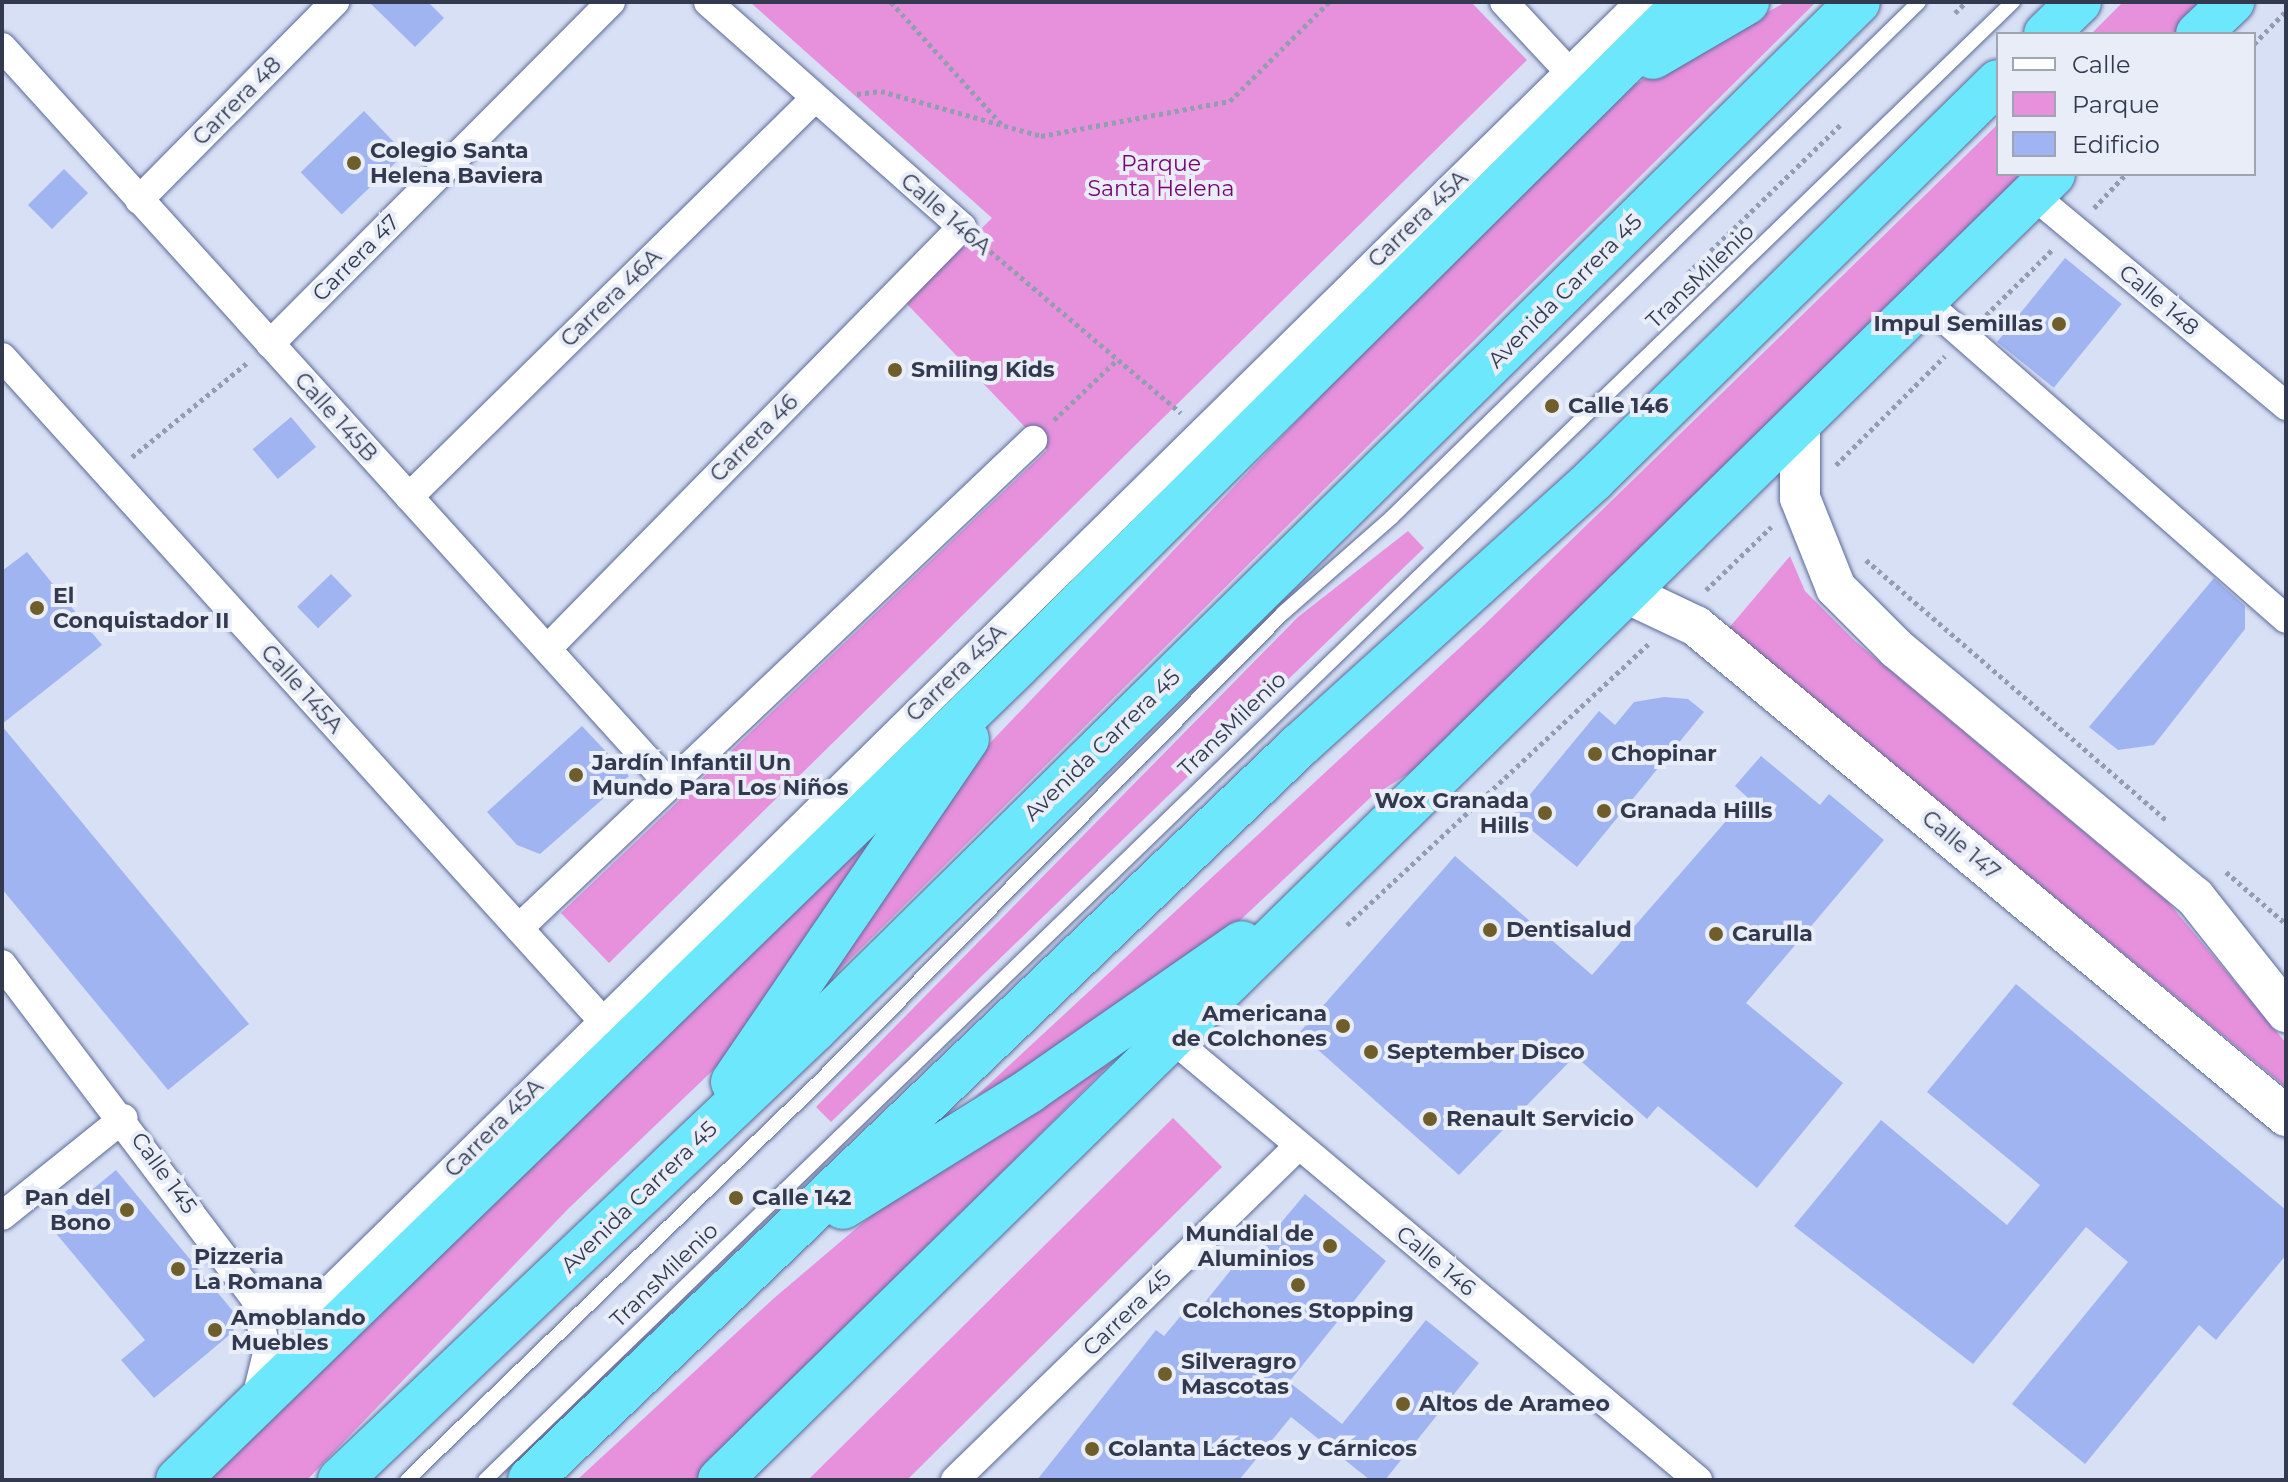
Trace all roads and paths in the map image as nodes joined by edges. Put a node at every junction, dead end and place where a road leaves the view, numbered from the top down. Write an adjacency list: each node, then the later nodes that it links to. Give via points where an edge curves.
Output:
1 (611, 2): 32 (street, Carrera 47)
2 (708, 2): 24 (street, Calle 146A)
3 (891, 2): 26 (path)
4 (1329, 2): 26 (path, via 1230,101 1041,136)
5 (1504, 2): 23 (street)
6 (1640, 2): 23 (street, Carrera 45A)
7 (1686, 2): 23 (highway)
8 (1747, 2): 23 (highway)
9 (1858, 2): 61 (highway, Avenida Carrera 45)
10 (1919, 2): 68 (lane, TransMilenio, via 1391,518 1283,613 820,1081)
11 (1966, 2): 17 (path)
12 (2013, 2): 69 (lane, TransMilenio)
13 (2079, 2): 18 (highway)
14 (2232, 2): 19 (highway)
15 (332, 3): 28 (street, Carrera 48)
16 (2286, 11): 20 (path)
17 (1955, 13)
18 (2048, 32)
19 (2200, 32)
20 (2256, 42)
21 (2, 47): 28 (street, Calle 145B)
22 (1996, 84): 63 (highway, via 1593,480 1289,756)
23 (1577, 86): 47 (highway); 56 (street, Carrera 45A)
24 (814, 99): 26 (path, via 881,91); 29 (street, Calle 146A); 40 (street, Carrera 46A)
25 (1842, 123): 30 (path)
26 (1003, 126)
27 (2043, 184): 31 (highway); 35 (street, Calle 148)
28 (139, 200): 32 (street, Calle 145B)
29 (962, 227): 34 (path, Calle 146A); 46 (street, Carrera 46)
30 (1688, 273)
31 (1923, 300): 37 (highway); 45 (street)
32 (270, 344): 39 (path); 40 (street, Calle 145B)
33 (2, 357): 39 (street, Calle 145A)
34 (1118, 359): 36 (path, Calle 146A); 38 (path)
35 (2282, 396)
36 (1189, 420)
37 (1800, 420): 41 (main road); 43 (highway)
38 (1033, 440): 48 (street)
39 (110, 477): 53 (street, Calle 145A)
40 (409, 497): 46 (street, Calle 145B)
41 (1801, 499): 44 (path); 55 (main road, via 1824,568 1858,614 2195,897)
42 (1856, 548): 49 (path)
43 (1624, 592): 44 (main road, Calle 147); 51 (highway)
44 (1680, 615): 58 (main road, Calle 147)
45 (2286, 619)
46 (547, 649): 48 (street, Calle 145B)
47 (1018, 665): 61 (highway); 65 (highway)
48 (670, 785): 53 (street)
49 (2179, 832)
50 (2215, 863): 52 (path)
51 (1349, 865): 57 (highway); 63 (highway, via 1029,1091)
52 (2286, 924)
53 (519, 928): 56 (street, Calle 145A)
54 (2, 964): 59 (street, Calle 145)
55 (2286, 1012)
56 (602, 1020): 64 (street, Carrera 45A, via 328,1292 291,1307)
57 (1175, 1041): 60 (street, Calle 146); 71 (highway)
58 (2286, 1116)
59 (124, 1118): 62 (street); 64 (street, Calle 145)
60 (1298, 1146): 72 (street, Carrera 45); 73 (street, Calle 146)
61 (684, 1154): 67 (highway, Avenida Carrera 45)
62 (2, 1216)
63 (770, 1253): 70 (highway)
64 (255, 1298): 65 (street, Calle 145, via 267,1353)
65 (254, 1403): 66 (highway)
66 (178, 1480)
67 (340, 1480)
68 (407, 1480)
69 (485, 1480)
70 (530, 1480)
71 (720, 1480)
72 (955, 1480)
73 (1698, 1480)

